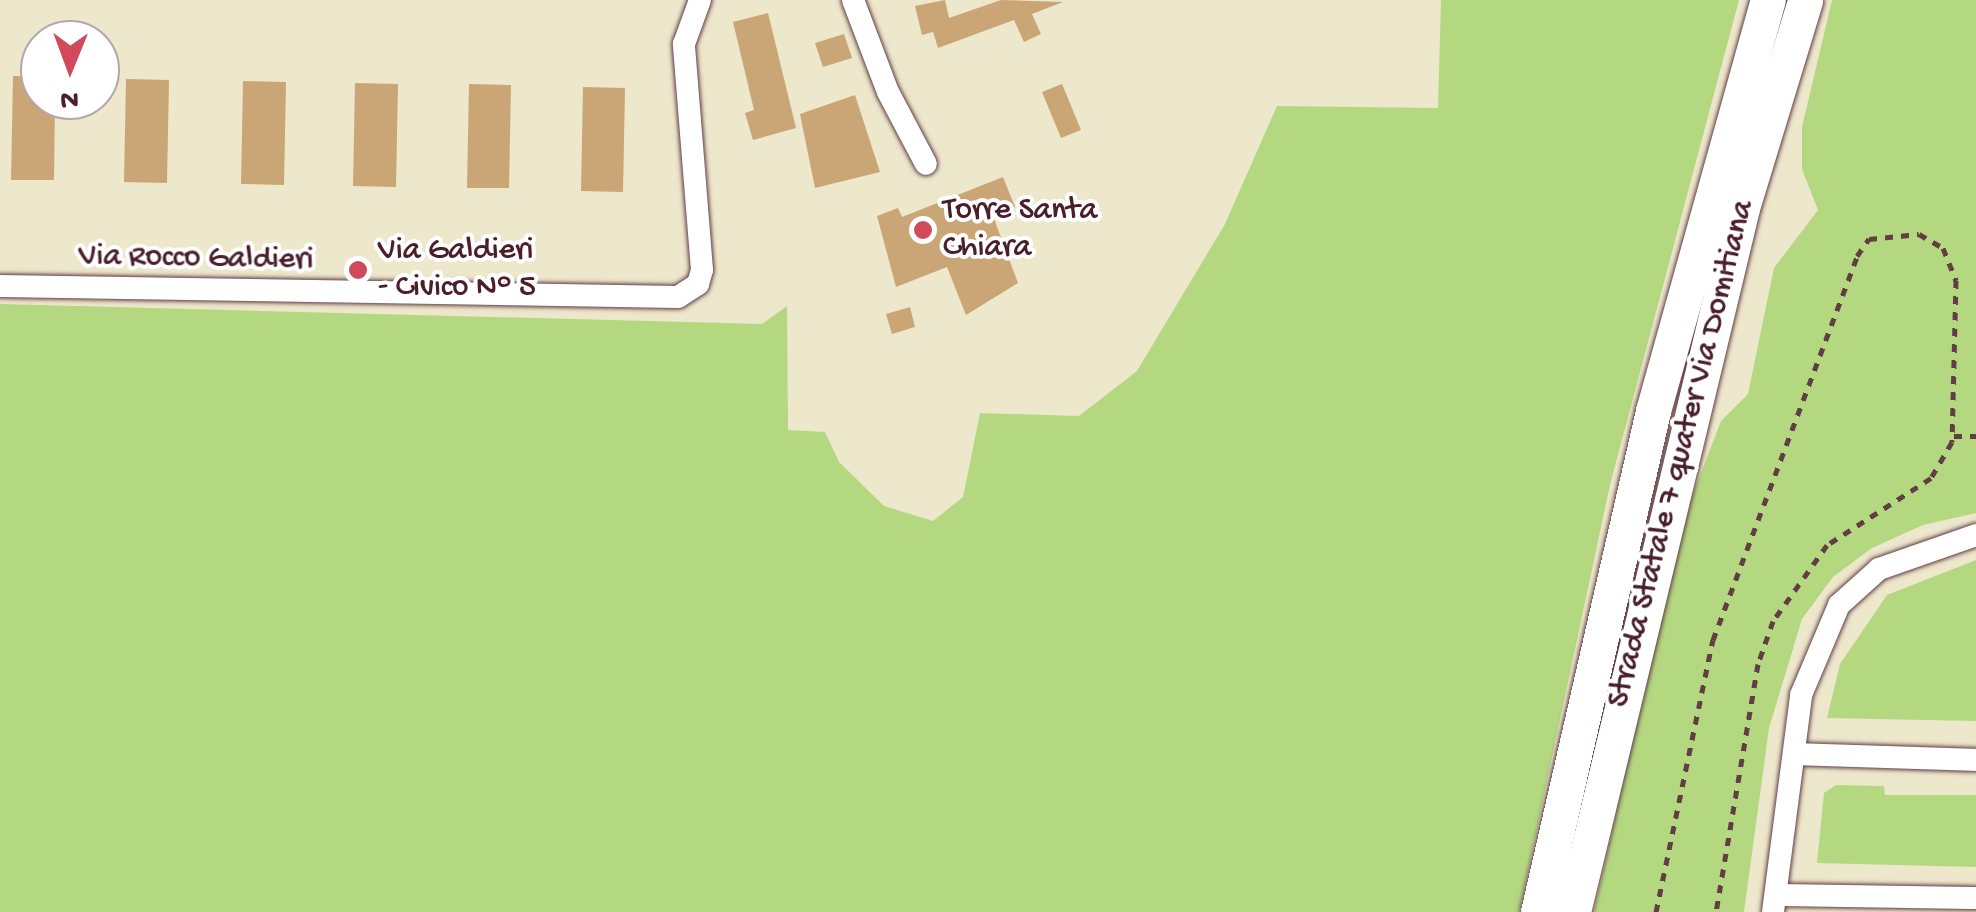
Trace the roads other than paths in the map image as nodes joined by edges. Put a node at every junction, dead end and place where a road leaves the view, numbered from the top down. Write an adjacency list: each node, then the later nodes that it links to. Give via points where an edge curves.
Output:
1 (700, 0): 6 (street, Via Rocco Galdieri, via 684,44 702,270 698,284 678,297)
2 (853, 0): 5 (street, via 888,92)
3 (1768, 0): 13 (highway, Strada Statale 7 quater Via Domitiana, via 1653,412)
4 (1805, 0): 14 (highway, Strada Statale 7 quater Via Domitiana, via 1742,208)
5 (926, 164)
6 (0, 286)
7 (1976, 535): 8 (street, via 1879,570 1838,605 1802,695)
8 (1796, 754): 9 (street); 11 (street)
9 (1976, 760)
10 (1976, 898): 12 (street)
11 (1775, 904): 12 (street)
12 (1931, 905)
13 (1538, 912)
14 (1573, 912)

